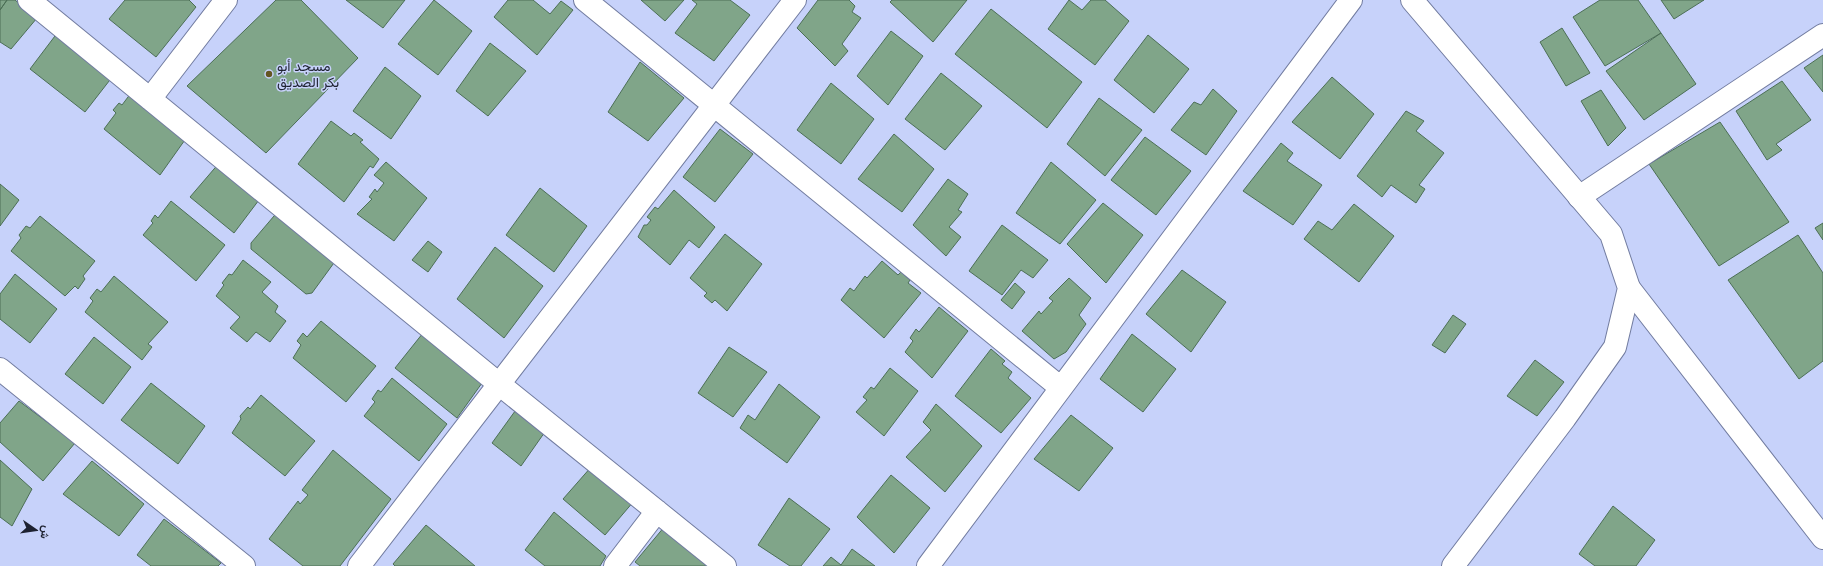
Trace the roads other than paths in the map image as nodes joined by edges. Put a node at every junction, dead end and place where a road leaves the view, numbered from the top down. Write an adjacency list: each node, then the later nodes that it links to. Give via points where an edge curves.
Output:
1 (29, 0): 8 (street)
2 (226, 0): 8 (street)
3 (585, 0): 9 (street)
4 (796, 0): 9 (street)
5 (1351, 0): 14 (street)
6 (1412, 0): 10 (street)
7 (1823, 35): 10 (street)
8 (150, 98): 13 (street)
9 (714, 105): 13 (street); 14 (street)
10 (1579, 197): 11 (street, via 1611,234)
11 (1629, 288): 16 (street); 22 (street, via 1615,347 1565,418)
12 (0, 369): 17 (street)
13 (499, 384): 15 (street); 18 (street)
14 (1061, 388): 21 (street)
15 (658, 511): 19 (street); 20 (street)
16 (1823, 538)
17 (244, 566)
18 (359, 566)
19 (615, 566)
20 (725, 566)
21 (928, 566)
22 (1453, 566)

